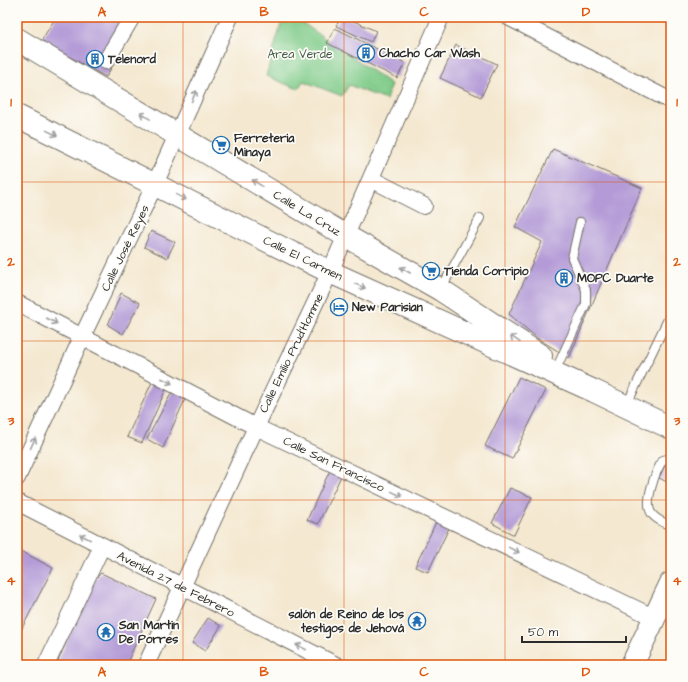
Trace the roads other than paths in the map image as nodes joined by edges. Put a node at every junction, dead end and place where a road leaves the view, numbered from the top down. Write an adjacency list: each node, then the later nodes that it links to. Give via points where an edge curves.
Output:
1 (132, 17): 6 (street)
2 (230, 17): 9 (street, Calle José Reyes, one-way to 2)
3 (441, 17): 10 (street, Calle Emilio Prud'Homme)
4 (508, 17): 7 (street)
5 (17, 39): 9 (main road, Calle La Cruz, one-way to 5)
6 (106, 61)
7 (671, 101)
8 (17, 116): 11 (main road, Calle El Carmen, one-way to 11)
9 (177, 135): 11 (street, Calle José Reyes); 15 (main road, Calle La Cruz, one-way to 9)
10 (371, 179): 12 (street); 15 (street, Calle Emilio Prud'Homme)
11 (155, 184): 16 (main road, Calle El Carmen, one-way to 16); 20 (street, Calle José Reyes)
12 (424, 206)
13 (480, 218): 17 (lane)
14 (580, 222): 21 (lane, via 572,258 586,290 586,304)
15 (346, 236): 16 (street, Calle Emilio Prud'Homme); 17 (main road, Calle La Cruz, one-way to 15)
16 (330, 272): 22 (main road, Calle El Carmen, one-way to 22); 24 (street, Calle Emilio Prud'Homme)
17 (441, 290): 21 (main road, Calle La Cruz, one-way to 17)
18 (17, 303): 20 (street, Calle San Francisco, one-way to 20)
19 (671, 313): 23 (lane)
20 (82, 337): 24 (street, Calle San Francisco, one-way to 24); 27 (street, Calle José Reyes, one-way to 20)
21 (557, 367): 22 (main road, Calle La Cruz)
22 (594, 391): 23 (main road)
23 (626, 407): 25 (main road)
24 (256, 427): 32 (street, Calle Emilio Prud'Homme); 33 (street, Calle San Francisco, one-way to 33)
25 (671, 428)
26 (671, 458): 29 (lane, via 663,460 658,466 648,503 652,515)
27 (17, 478)
28 (17, 502): 30 (street, Avenida 27 de Febrero, one-way to 28)
29 (671, 526)
30 (102, 546): 32 (street, Avenida 27 de Febrero); 34 (street)
31 (671, 584): 33 (main road)
32 (181, 587): 35 (street, Calle Emilio Prud'Homme); 36 (street, Avenida 27 de Febrero, one-way to 32)
33 (655, 618): 37 (main road)
34 (46, 665)
35 (146, 665)
36 (335, 665)
37 (632, 665)

